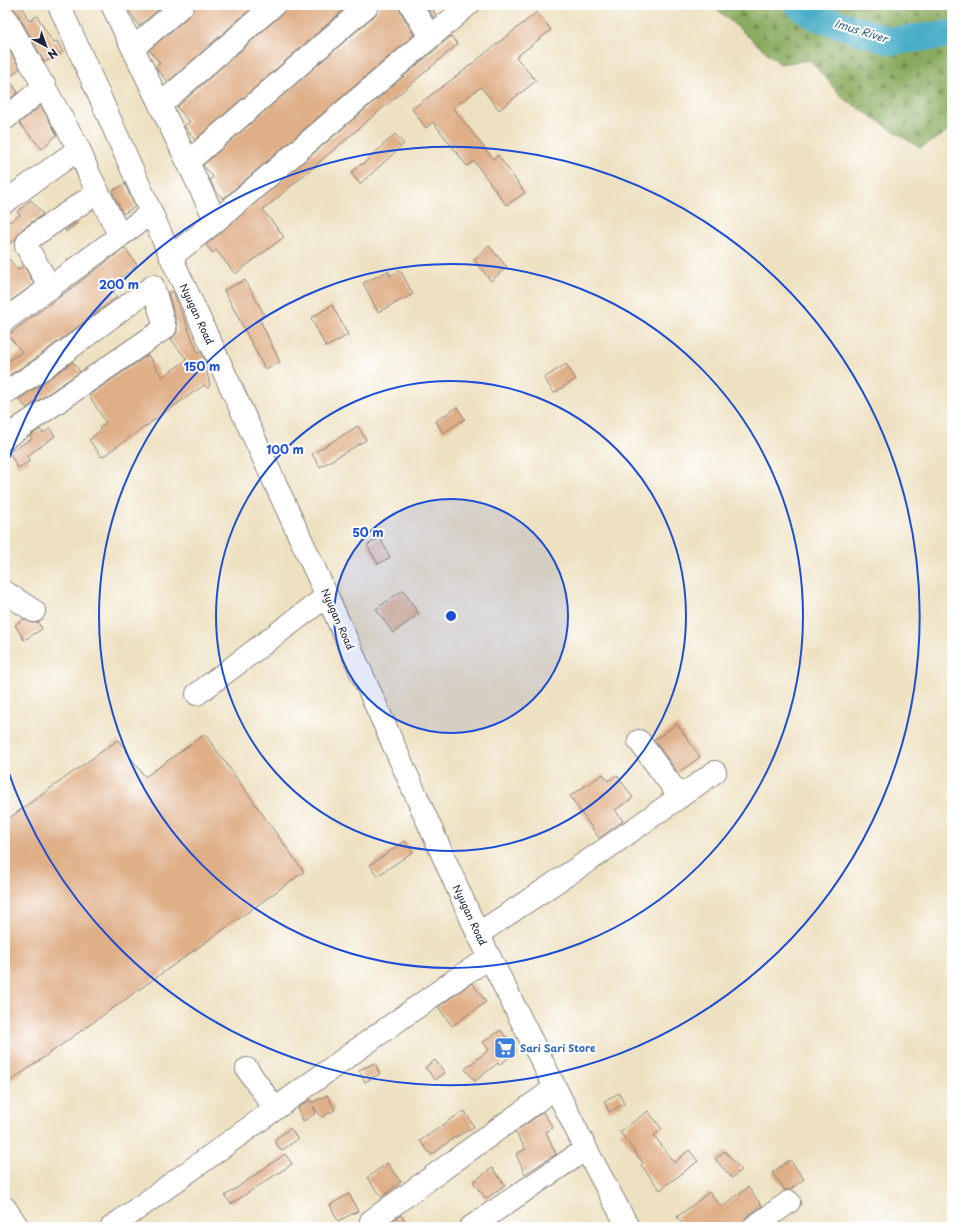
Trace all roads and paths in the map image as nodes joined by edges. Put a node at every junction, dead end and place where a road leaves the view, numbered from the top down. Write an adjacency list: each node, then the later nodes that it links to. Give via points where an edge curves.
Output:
1 (59, 5): 19 (street, Nyugan Road)
2 (112, 5): 11 (street)
3 (183, 5): 11 (street)
4 (274, 5): 13 (street)
5 (368, 5): 16 (street)
6 (411, 5): 9 (street)
7 (468, 5): 9 (street)
8 (5, 17): 10 (street)
9 (430, 37): 20 (street)
10 (12, 47): 12 (street)
11 (133, 48): 13 (street)
12 (45, 86): 14 (street); 15 (street)
13 (160, 105): 16 (street)
14 (5, 119)
15 (79, 149): 17 (street); 18 (street)
16 (188, 162): 20 (street)
17 (98, 192): 21 (street); 24 (street, via 29,239 26,246)
18 (5, 202)
19 (151, 213): 21 (street); 22 (street, Nyugan Road)
20 (216, 221): 22 (street)
21 (120, 236): 24 (street)
22 (174, 263): 23 (street); 29 (street, Nyugan Road)
23 (153, 286): 26 (street, via 42,369); 27 (street, via 164,328)
24 (51, 288): 25 (street)
25 (5, 320)
26 (5, 393)
27 (5, 438)
28 (5, 592): 30 (street)
29 (328, 596): 31 (street); 35 (street, Nyugan Road)
30 (34, 611)
31 (197, 694)
32 (639, 741): 34 (street)
33 (714, 772): 34 (street)
34 (680, 797): 35 (street)
35 (478, 934): 36 (street, Nyugan Road)
36 (490, 958): 38 (street, Nyugan Road); 39 (street)
37 (247, 1069): 39 (street)
38 (555, 1088): 40 (street, Nyugan Road); 43 (street)
39 (275, 1109): 45 (street)
40 (586, 1149): 46 (street); 47 (street, Nyugan Road)
41 (789, 1202): 48 (street)
42 (5, 1208): 44 (street)
43 (371, 1221)
44 (18, 1227)
45 (112, 1227)
46 (471, 1227)
47 (628, 1227)
48 (754, 1227)

